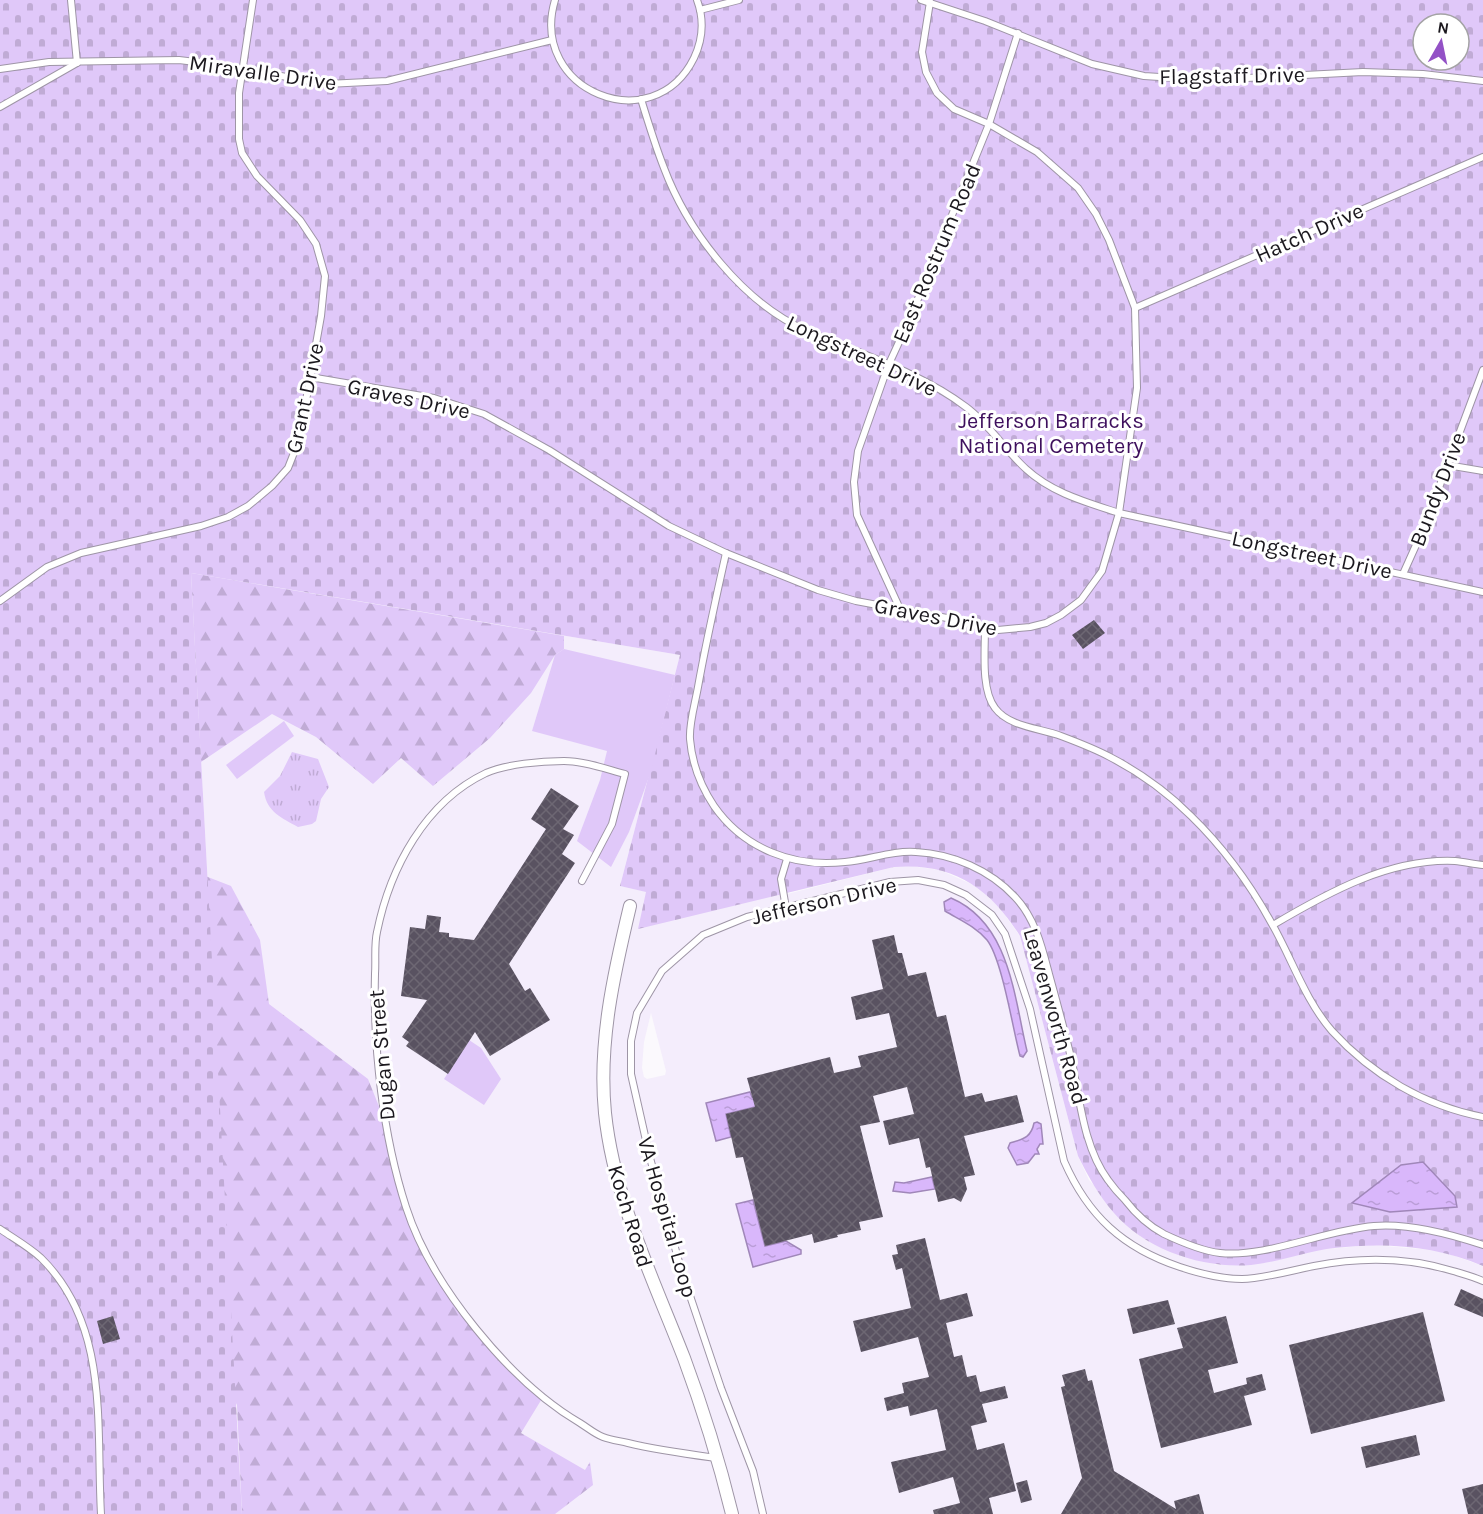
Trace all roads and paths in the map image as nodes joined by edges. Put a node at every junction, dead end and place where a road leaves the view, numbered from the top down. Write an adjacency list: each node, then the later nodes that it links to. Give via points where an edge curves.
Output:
1 (71, 0): 11 (lane)
2 (254, 0): 13 (lane, Grant Drive)
3 (555, 0): 10 (lane, via 550,15)
4 (697, 0): 8 (lane)
5 (739, 0): 8 (lane)
6 (921, 0): 7 (lane, Flagstaff Drive)
7 (930, 2): 9 (lane, Flagstaff Drive); 18 (lane, Graves Drive, via 922,52 931,84 954,109)
8 (700, 10): 16 (lane, via 702,29 690,67 660,93)
9 (1018, 33): 14 (lane, Flagstaff Drive, via 1092,64 1144,76 1206,80 1363,72); 18 (lane, East Rostrum Road)
10 (552, 40): 13 (lane, Miravalle Drive, via 387,81 327,84); 16 (lane, via 569,75 584,88 611,99)
11 (77, 63): 12 (lane, Miravalle Drive, via 49,62); 13 (lane, Miravalle Drive, via 179,60); 17 (lane, Miravalle Drive)
12 (0, 69)
13 (243, 70): 23 (lane, Grant Drive, via 238,93 242,153 257,176 300,220 316,244 325,276)
14 (1483, 81)
15 (0, 96): 17 (lane, Miravalle Drive)
16 (641, 99): 21 (lane, Longstreet Drive, via 679,202 720,263 776,314)
17 (2, 106)
18 (989, 124): 20 (lane, Graves Drive, via 1037,152 1078,188 1109,240); 21 (lane, East Rostrum Road)
19 (1483, 157): 20 (lane, Hatch Drive)
20 (1135, 308): 26 (lane, Graves Drive, via 1137,388)
21 (888, 366): 26 (lane, Longstreet Drive, via 928,383 967,408 1027,470 1063,494); 31 (lane, East Rostrum Road, via 858,452 854,482 857,515)
22 (1483, 370): 24 (lane, Bundy Drive)
23 (310, 377): 27 (lane, Graves Drive, via 434,398 484,414 669,526); 30 (lane, Grant Drive, via 299,440 288,468 249,506 201,526 81,553 47,567)
24 (1448, 465): 25 (lane); 28 (lane, Bundy Drive)
25 (1483, 471)
26 (1119, 513): 28 (lane, Longstreet Drive); 32 (lane, Graves Drive, via 1102,572 1082,600 1046,622 1014,630)
27 (726, 553): 31 (lane, Graves Drive, via 818,590); 33 (lane, Leavenworth Road, via 690,735 694,769 715,806 740,834)
28 (1403, 574): 29 (lane, Longstreet Drive)
29 (1483, 592)
30 (0, 601)
31 (900, 609): 32 (lane, Graves Drive)
32 (984, 628): 38 (lane, via 988,696 995,710 1011,721 1059,735 1111,757 1145,778 1218,844)
33 (787, 859): 37 (lane, via 781,879); 42 (lane, Leavenworth Road, via 822,864 915,852 957,859 991,875 1017,899 1038,933 1090,1143 1106,1178 1134,1211 1160,1232 1220,1253 1248,1252 1377,1226 1426,1231)
34 (1483, 865): 38 (lane, via 1454,861 1384,871)
35 (582, 881): 44 (lane, Dugan Street, via 612,824 625,774 566,761 488,772 458,790 418,832 393,879 376,933 374,1014 388,1134 406,1208 430,1261 469,1320 511,1368 555,1408 603,1437)
36 (630, 906): 44 (street, Koch Road, via 608,1014 603,1071 605,1113 627,1211)
37 (786, 908): 39 (lane, Jefferson Drive, via 747,917); 43 (lane, Jefferson Drive, via 890,882 918,880 966,895 992,915 1005,934 1030,1009 1064,1161 1074,1184 1094,1214 1127,1243 1158,1260 1209,1277 1244,1280 1340,1261 1397,1260 1428,1264)
38 (1273, 925): 40 (lane, via 1309,996 1331,1029 1366,1064 1410,1093)
39 (703, 935): 47 (lane, VA Hospital Loop, via 662,971 637,1013 631,1041 631,1074 681,1269 753,1471)
40 (1483, 1117)
41 (0, 1229): 45 (lane, via 40,1257 80,1316 90,1343 95,1373)
42 (1483, 1245)
43 (1483, 1281)
44 (719, 1459): 46 (street, Koch Road)
45 (101, 1514)
46 (732, 1514)
47 (763, 1514)

